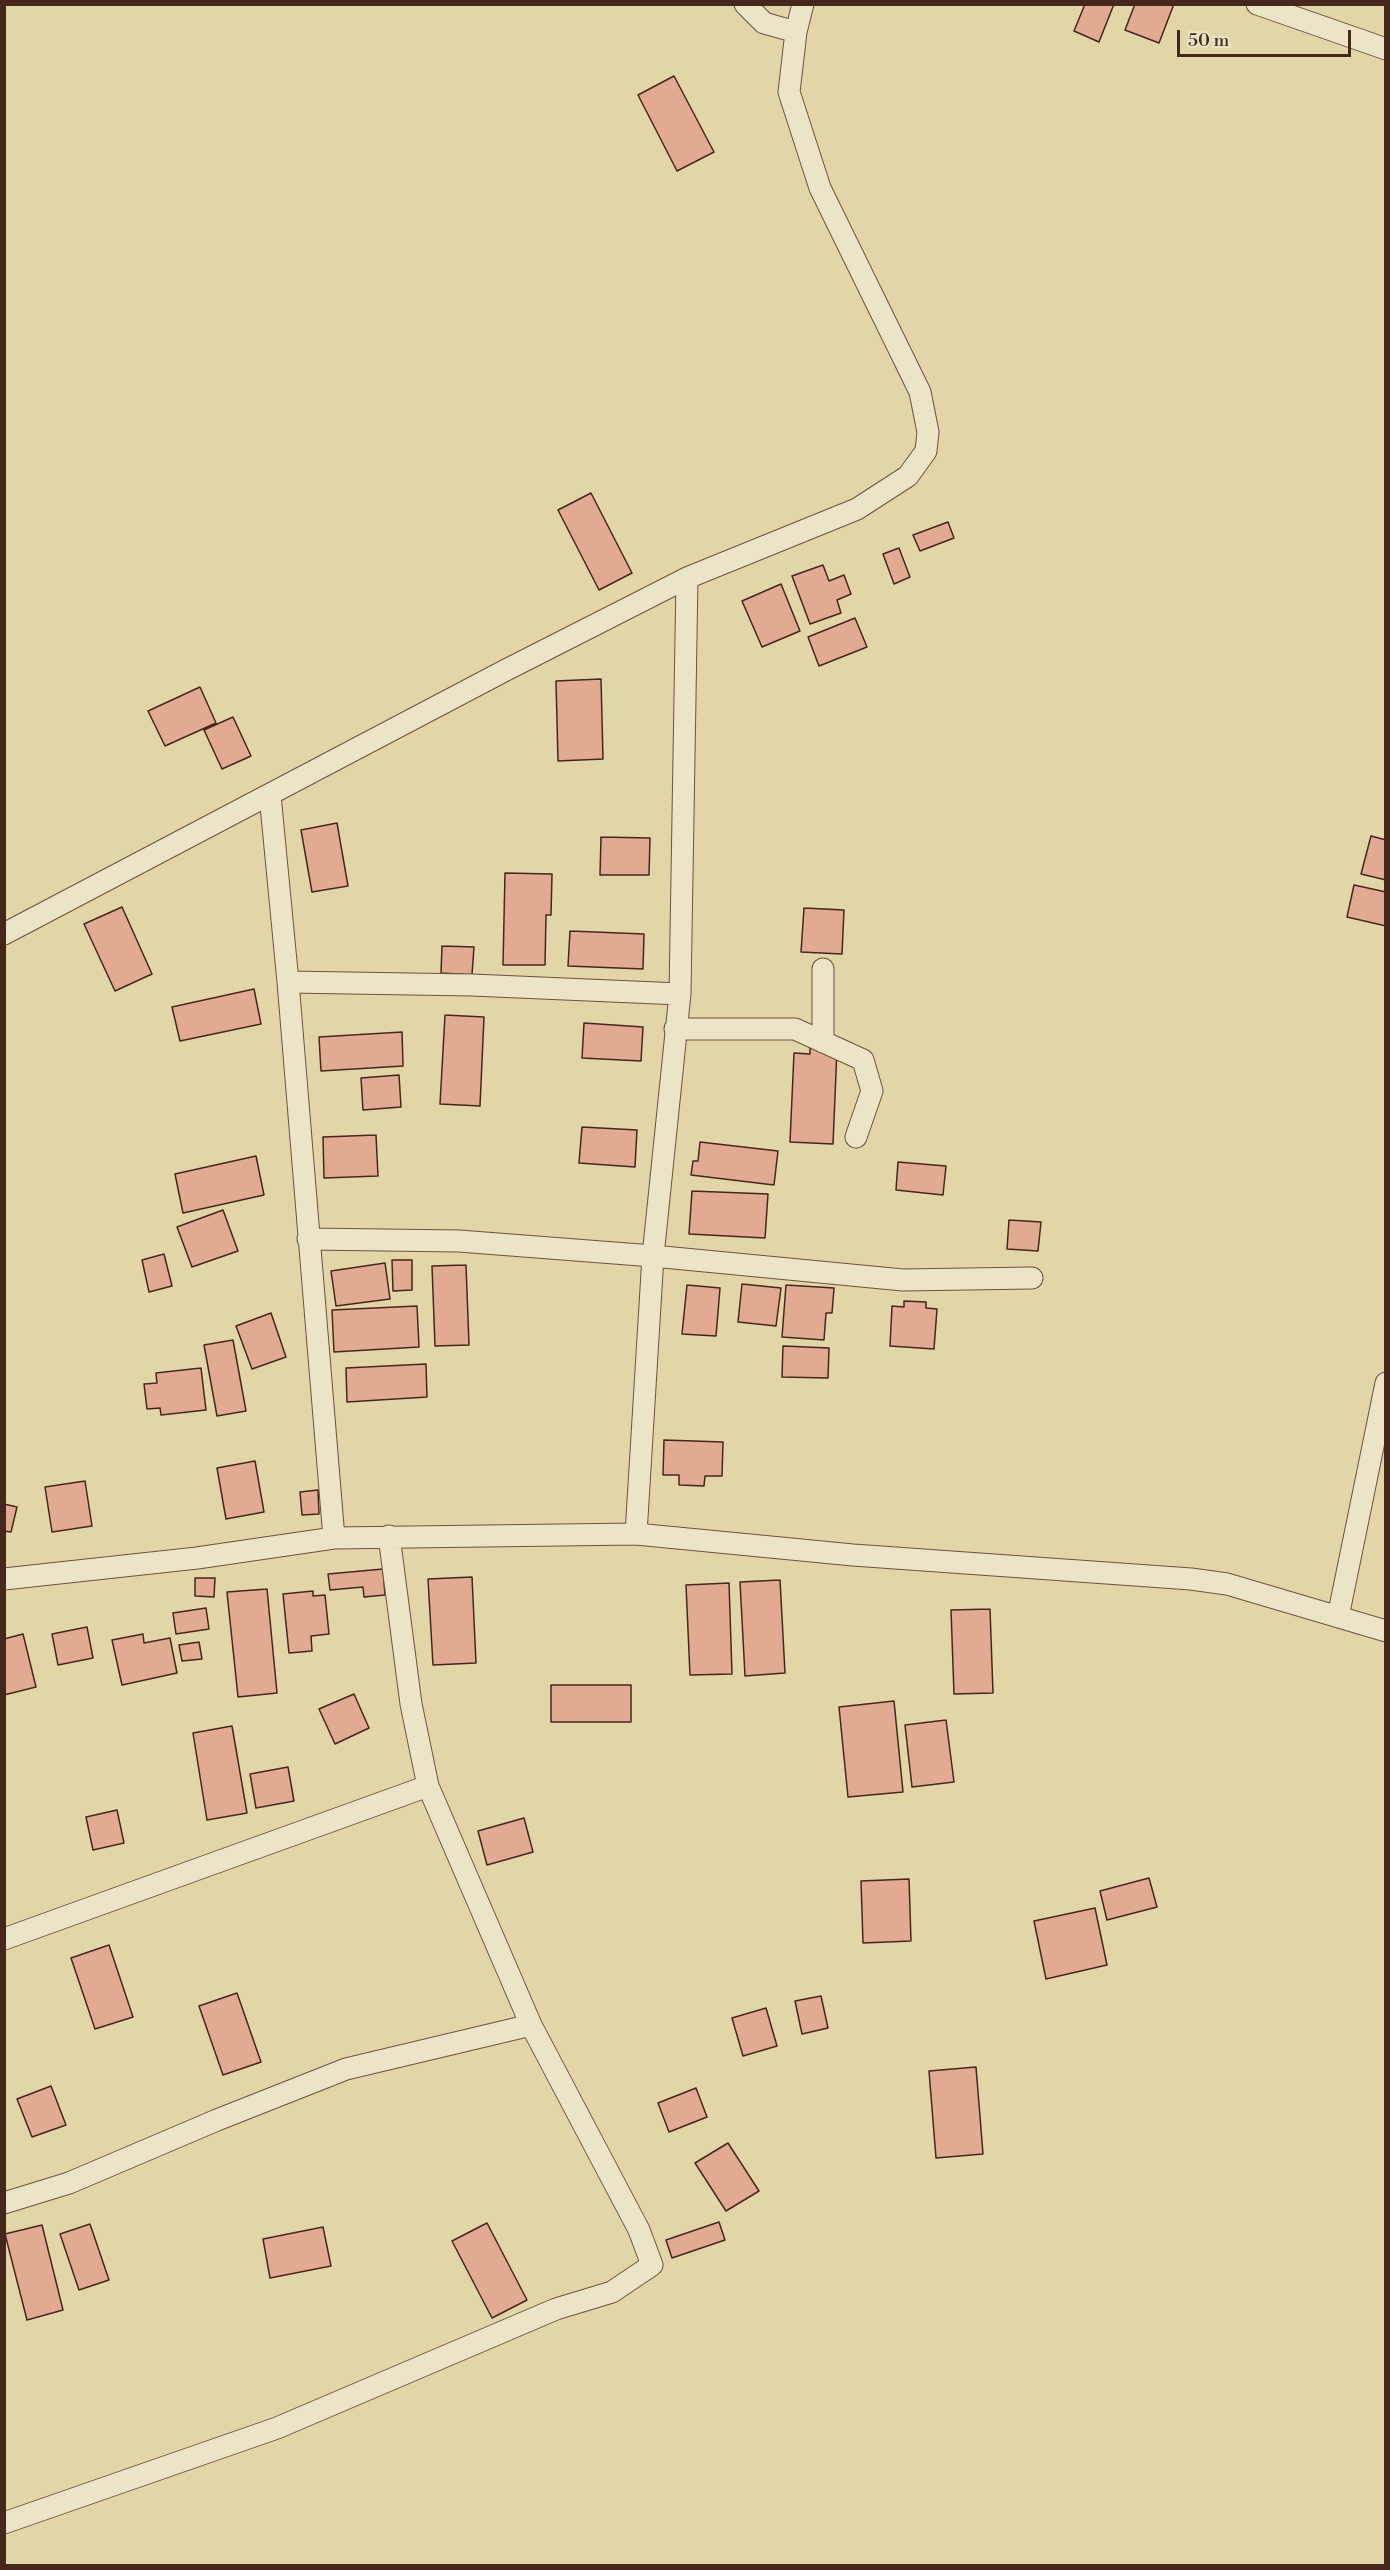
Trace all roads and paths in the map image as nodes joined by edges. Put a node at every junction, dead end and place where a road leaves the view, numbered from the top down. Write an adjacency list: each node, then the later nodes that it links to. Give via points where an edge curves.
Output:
1 (745, 4): 4 (street, via 764,23)
2 (803, 4): 4 (street)
3 (1257, 4): 5 (street)
4 (796, 32): 6 (street, via 789,92 819,188 920,392 928,432 926,451 908,476 856,508)
5 (1386, 49)
6 (687, 578): 7 (street); 11 (street)
7 (270, 795): 8 (street); 10 (street)
8 (4, 934)
9 (823, 969): 13 (street)
10 (288, 982): 11 (street); 15 (street)
11 (681, 994): 12 (street)
12 (675, 1029): 13 (street, via 795,1029); 16 (street)
13 (823, 1042): 14 (street, via 862,1060 872,1091)
14 (856, 1137)
15 (308, 1239): 16 (street, via 459,1241); 21 (street)
16 (653, 1256): 17 (street, via 903,1280); 19 (street)
17 (1032, 1278)
18 (1386, 1383): 23 (street)
19 (636, 1534): 20 (street); 23 (street, via 853,1555 1191,1579 1227,1584)
20 (389, 1536): 21 (street); 25 (street, via 411,1704)
21 (334, 1538): 22 (street)
22 (4, 1579)
23 (1338, 1617): 24 (street)
24 (1386, 1630)
25 (428, 1786): 26 (street); 27 (street)
26 (4, 1939)
27 (531, 2025): 28 (street, via 346,2070 69,2183); 29 (street, via 639,2230 652,2265 612,2292 556,2309 277,2428)
28 (4, 2203)
29 (4, 2523)

